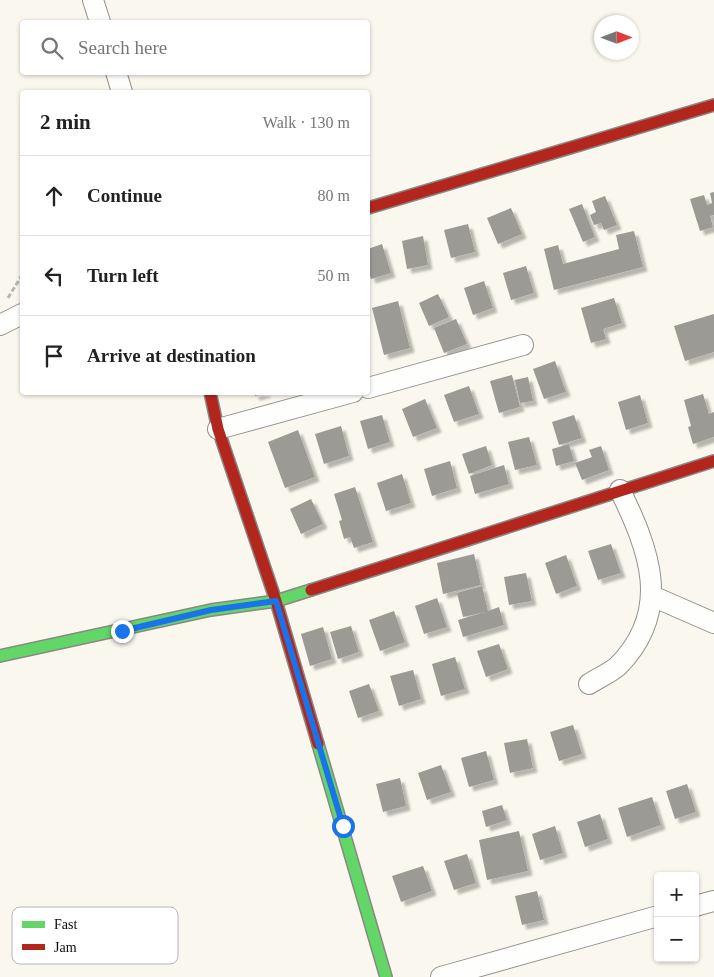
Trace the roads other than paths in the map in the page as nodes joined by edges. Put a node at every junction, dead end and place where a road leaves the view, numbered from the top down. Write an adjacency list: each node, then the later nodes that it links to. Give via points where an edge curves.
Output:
1 (93, 0): 2 (street)
2 (99, 20)
3 (117, 75): 4 (street)
4 (121, 90)
5 (714, 105): 6 (street)
6 (370, 207)
7 (20, 315): 8 (street)
8 (0, 325)
9 (523, 345): 10 (street)
10 (370, 387)
11 (211, 395): 13 (street)
12 (341, 395): 13 (street)
13 (218, 429): 17 (street)
14 (714, 461): 15 (street)
15 (620, 490): 16 (street, via 647,554); 17 (street)
16 (652, 596): 18 (street); 20 (street, via 636,642 617,667)
17 (276, 601): 19 (street, via 211,610 104,636); 24 (street)
18 (714, 623)
19 (0, 656)
20 (589, 684)
21 (714, 901): 22 (street)
22 (699, 905)
23 (654, 917): 25 (street)
24 (386, 977)
25 (441, 977)

